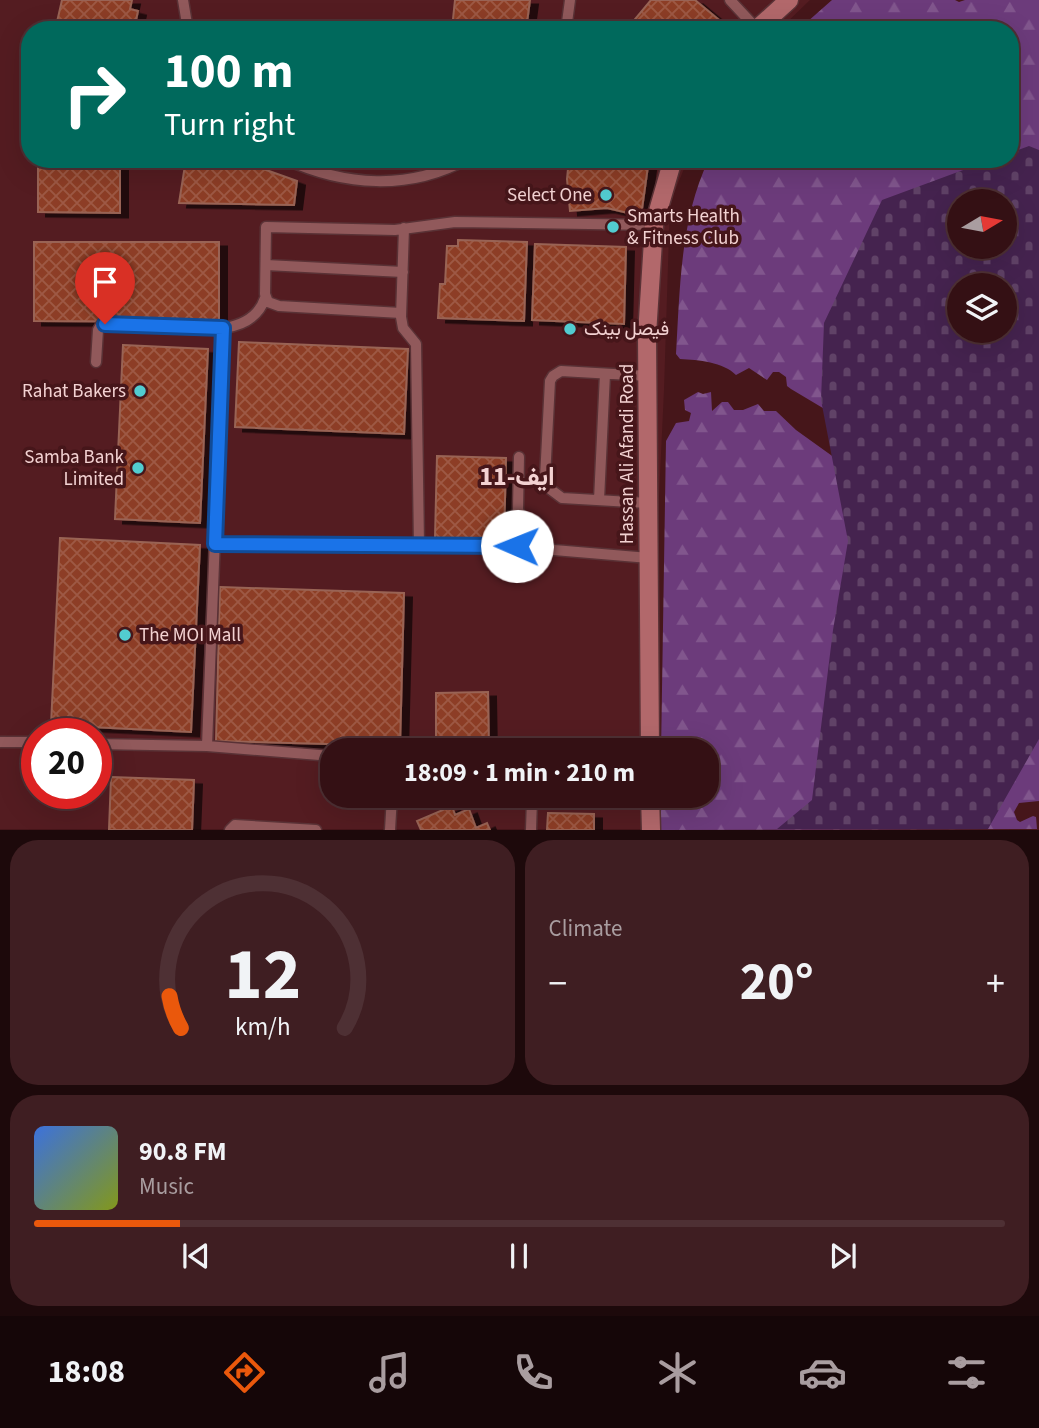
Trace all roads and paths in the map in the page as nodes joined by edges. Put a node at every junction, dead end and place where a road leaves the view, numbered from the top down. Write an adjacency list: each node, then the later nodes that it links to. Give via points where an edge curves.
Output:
1 (183, 0): 5 (lane)
2 (570, 0): 6 (lane)
3 (730, 0): 7 (lane)
4 (789, 0): 8 (street)
5 (186, 21)
6 (567, 21)
7 (749, 21)
8 (765, 21)
9 (305, 168): 10 (lane, via 363,182 426,176)
10 (445, 168)
11 (670, 168): 12 (street, Hassan Ali Afandi Road)
12 (654, 225): 13 (lane, via 448,222); 21 (street, Hassan Ali Afandi Road)
13 (404, 228): 14 (lane, via 266,227); 15 (lane)
14 (266, 265): 15 (lane); 16 (lane)
15 (403, 272): 17 (lane)
16 (265, 298): 17 (lane, via 279,306); 18 (lane, via 251,319)
17 (401, 313): 26 (lane, via 403,328 416,344)
18 (223, 328): 19 (lane, via 105,324 98,330); 25 (lane)
19 (96, 362)
20 (605, 374): 21 (lane); 23 (lane); 23 (lane, via 561,371 550,381 545,478 562,498)
21 (648, 376): 24 (street, Hassan Ali Afandi Road)
22 (519, 457): 27 (lane, via 519,509 527,534)
23 (599, 500): 24 (lane)
24 (648, 503): 28 (street, Hassan Ali Afandi Road)
25 (215, 544): 26 (lane); 33 (lane)
26 (419, 545): 27 (lane)
27 (541, 546): 28 (lane, via 554,551)
28 (649, 558): 29 (street, Hassan Ali Afandi Road)
29 (650, 738)
30 (0, 742): 31 (lane)
31 (21, 742)
32 (112, 744): 33 (lane)
33 (207, 746): 34 (lane)
34 (320, 755)
35 (391, 808): 40 (lane)
36 (532, 808): 41 (lane)
37 (650, 808): 42 (street)
38 (230, 830): 39 (lane, via 250,824)
39 (316, 830)
40 (390, 830)
41 (531, 830)
42 (651, 830)

